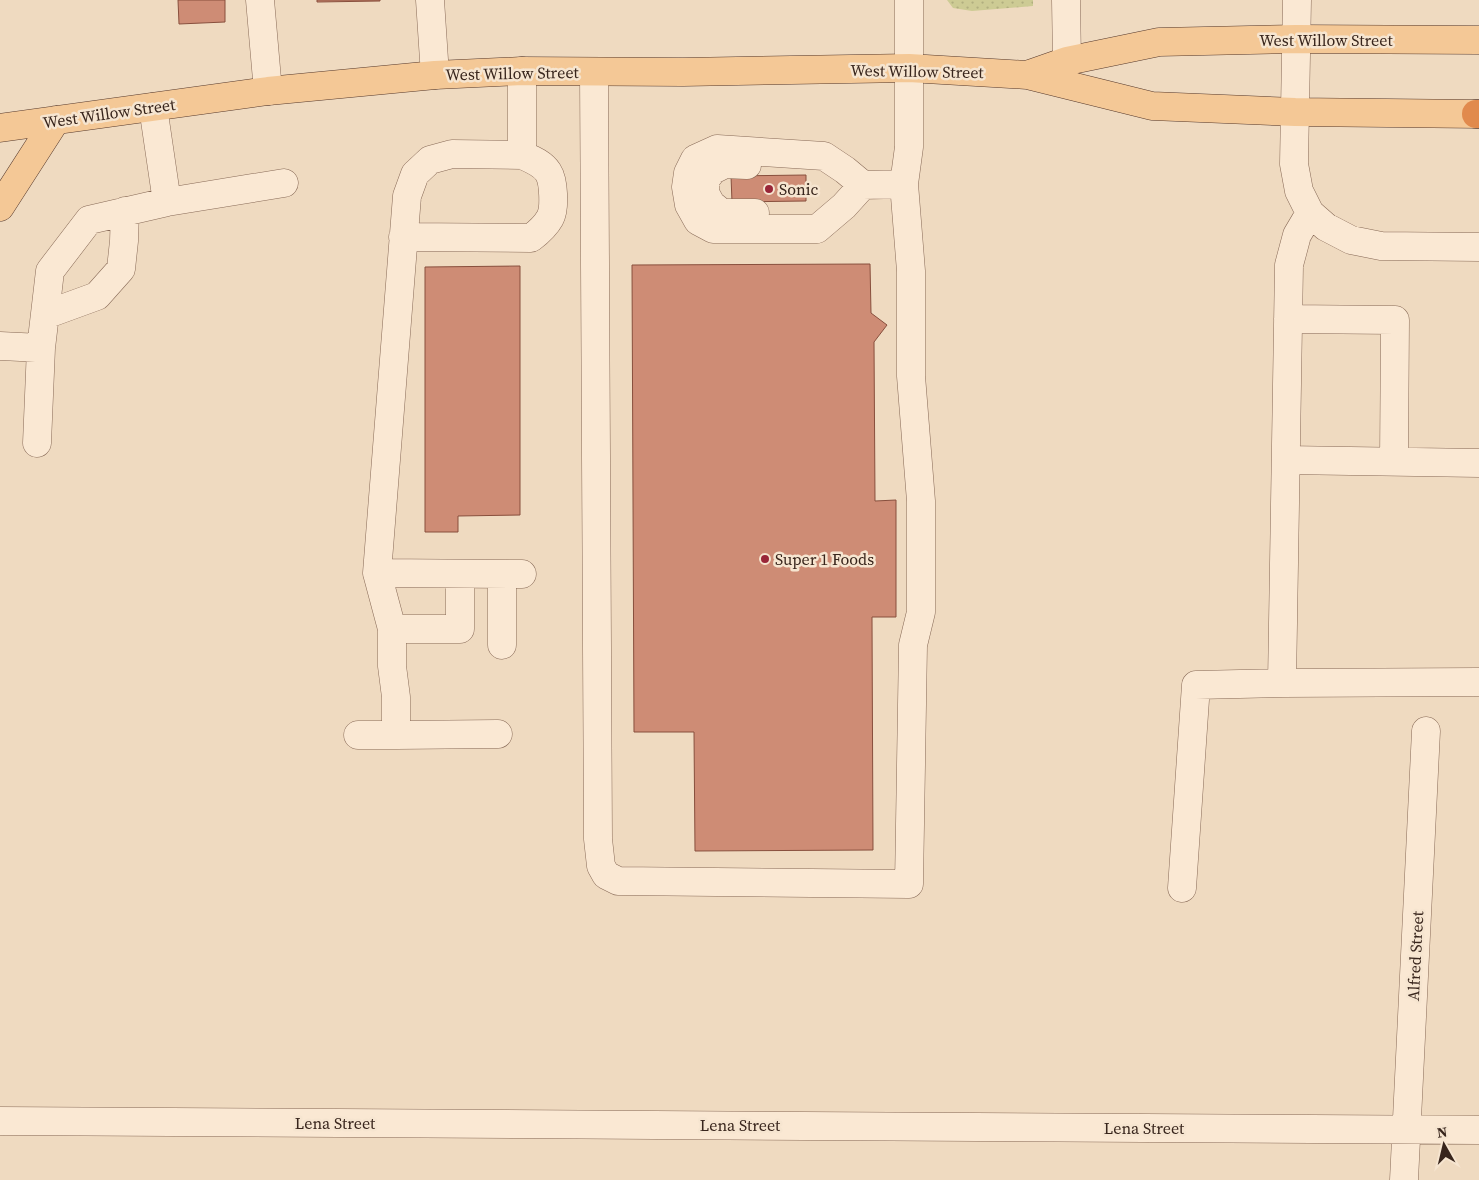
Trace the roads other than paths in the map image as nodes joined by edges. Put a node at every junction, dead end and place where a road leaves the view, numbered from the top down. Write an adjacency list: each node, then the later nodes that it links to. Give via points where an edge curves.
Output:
1 (260, 0): 14 (street)
2 (430, 0): 12 (street)
3 (909, 0): 9 (street)
4 (1066, 0): 8 (street)
5 (1297, 0): 6 (street)
6 (1296, 39): 7 (main road, West Willow Street); 8 (main road, West Willow Street, via 1158,42); 16 (street)
7 (1479, 40)
8 (1067, 61): 13 (main road, West Willow Street)
9 (909, 68): 11 (main road, West Willow Street); 13 (main road, West Willow Street); 23 (street, via 909,147)
10 (522, 71): 11 (main road, West Willow Street); 12 (main road, West Willow Street); 20 (street)
11 (594, 72): 23 (street, via 598,839 601,866 606,875 618,881 910,884 913,644 922,612 920,501 911,376 911,271)
12 (435, 74): 14 (main road, West Willow Street)
13 (1027, 75): 16 (main road, West Willow Street, via 1152,106)
14 (268, 91): 15 (main road, West Willow Street)
15 (153, 107): 18 (main road, West Willow Street); 24 (street)
16 (1295, 112): 17 (main road, West Willow Street); 28 (street, via 1294,164 1299,191)
17 (1478, 114)
18 (56, 120): 19 (main road, West Willow Street); 26 (main road)
19 (0, 128)
20 (522, 155): 29 (street, via 452,154 430,160 415,174 407,196); 29 (street, via 537,162 548,172 554,184 552,216 531,238)
21 (854, 177): 23 (street); 25 (street); 25 (street, via 818,167 724,164 705,180 705,194 722,213 822,212); 25 (street, via 824,156 717,149 695,160 688,173 689,205 698,221 713,229 817,229)
22 (284, 184): 24 (street)
23 (904, 184)
24 (167, 202): 27 (street)
25 (844, 206)
26 (0, 207)
27 (125, 212): 31 (street, via 89,220 50,271); 31 (street, via 121,269 97,296)
28 (1310, 213): 30 (street, via 1326,227 1351,240 1381,246); 32 (street, via 1298,235 1289,265)
29 (403, 237): 39 (street)
30 (1479, 247)
31 (45, 315): 34 (street)
32 (1288, 319): 36 (street); 37 (street, via 1395,320)
33 (0, 346): 34 (street)
34 (42, 348): 35 (street)
35 (37, 444)
36 (1286, 460): 37 (street); 43 (street)
37 (1394, 461): 38 (street)
38 (1479, 464)
39 (377, 573): 40 (street); 41 (street)
40 (460, 574): 41 (street, via 460,629); 42 (street, via 512,574)
41 (392, 629): 48 (street)
42 (502, 645)
43 (1282, 682): 44 (street); 49 (street, via 1196,685)
44 (1479, 682)
45 (1426, 731): 51 (street, Alfred Street)
46 (498, 734): 48 (street)
47 (358, 735): 48 (street)
48 (396, 735)
49 (1182, 888)
50 (0, 1121): 51 (street, Lena Street)
51 (1406, 1129): 52 (street, Lena Street); 53 (street, Alfred Street)
52 (1479, 1130)
53 (1404, 1180)

